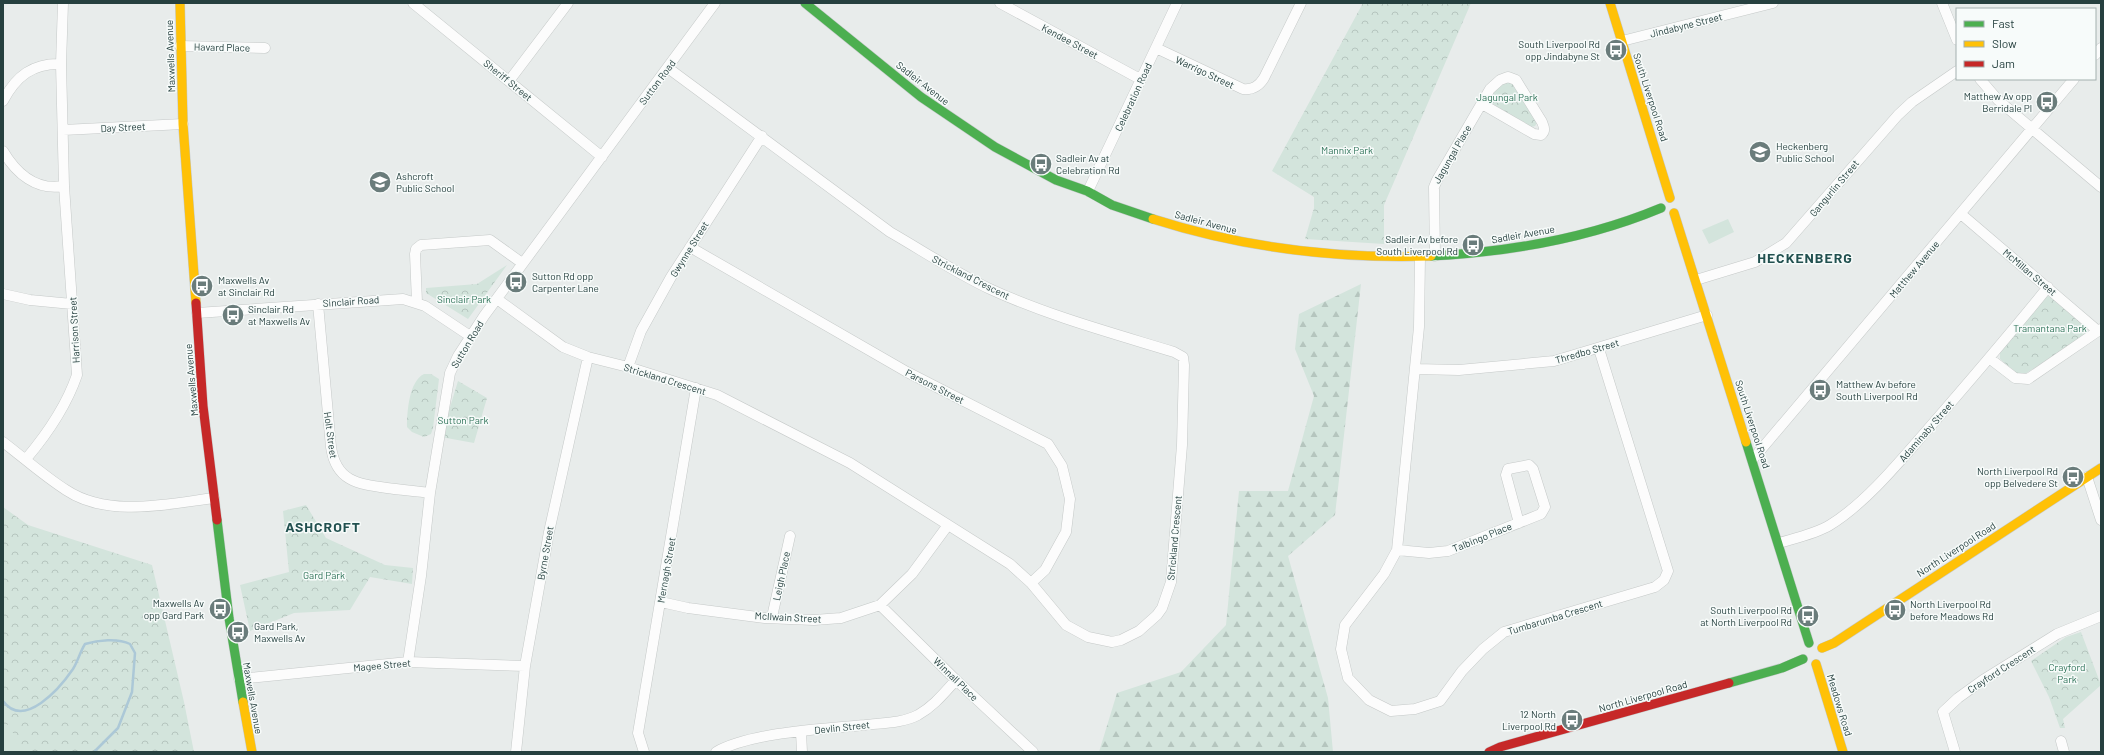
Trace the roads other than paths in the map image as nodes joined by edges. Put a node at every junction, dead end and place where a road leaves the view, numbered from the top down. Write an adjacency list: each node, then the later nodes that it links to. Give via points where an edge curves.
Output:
1 (63, 3): 18 (street, Harrison Street)
2 (180, 3): 15 (street, Maxwells Avenue)
3 (413, 3): 24 (street, Sheriff Street)
4 (568, 3): 24 (street)
5 (715, 3): 19 (street, Sutton Road)
6 (805, 3): 35 (street, Sadleir Avenue, via 908,86 985,141 1068,186)
7 (1000, 3): 21 (street, Kendee Street)
8 (1177, 3): 17 (street, Celebration Road)
9 (1301, 3): 17 (street, Warrigo Street, via 1264,78 1252,88 1239,88)
10 (1610, 3): 14 (street, South Liverpool Road)
11 (1773, 3): 14 (street, Jindabyne Street)
12 (1942, 3): 13 (street)
13 (1956, 38)
14 (1622, 41): 36 (street, South Liverpool Road)
15 (180, 46): 16 (street, Havard Place); 27 (street, Maxwells Avenue)
16 (265, 48)
17 (1156, 48): 21 (street, Celebration Road)
18 (62, 64): 25 (street, via 34,67 19,77); 29 (street, Harrison Street)
19 (668, 68): 30 (street, Strickland Crescent); 32 (street, Sutton Road)
20 (1956, 72): 44 (street, Gangurlin Street, via 1901,111 1786,242 1755,262)
21 (1140, 79): 35 (street, Celebration Road)
22 (1981, 80): 28 (street, via 1998,100)
23 (2073, 80): 28 (street, Matthew Avenue)
24 (509, 81): 32 (street, Sheriff Street)
25 (3, 101)
26 (1482, 104): 26 (street, Jagungal Place, via 1494,84 1512,77 1542,122 1544,133 1534,134); 42 (street, Jagungal Place, via 1434,187)
27 (183, 124): 29 (street, Day Street); 51 (street, Maxwells Avenue)
28 (2032, 129): 34 (street); 39 (street, Matthew Avenue)
29 (63, 130): 33 (street, Harrison Street)
30 (762, 136): 40 (street, Gwynne Street); 74 (street, Strickland Crescent, via 890,232 989,288 1058,316 1183,357 1182,445 1171,582 1162,608 1149,624 1139,631 1121,640 1104,641 1079,633 1066,624)
31 (3, 151): 33 (street, via 11,166 39,185 52,188)
32 (602, 157): 43 (street, Sutton Road)
33 (64, 186): 49 (street, Harrison Street)
34 (2101, 187)
35 (1088, 191): 41 (street, Sadleir Avenue, via 1116,207 1189,230 1250,245 1343,256)
36 (1670, 198): 37 (street, via 1664,200); 38 (street, via 1676,200 1678,206)
37 (1661, 208): 38 (street, via 1666,214); 42 (street, Sadleir Avenue, via 1618,223 1546,241)
38 (1674, 213): 44 (street, South Liverpool Road)
39 (1961, 214): 45 (street, McMillan Street); 63 (street, Matthew Avenue)
40 (690, 247): 58 (street, Gwynne Street, via 641,331); 74 (street, Parsons Street, via 908,372 1048,444 1062,466 1070,499 1066,532 1045,570)
41 (1420, 256): 42 (street, Sadleir Avenue); 59 (street, Tumbarumba Crescent, via 1421,305)
42 (1435, 256)
43 (522, 263): 47 (street, Sutton Road); 48 (street, via 490,240 422,245 416,249)
44 (1696, 280): 52 (street, South Liverpool Road)
45 (2048, 287): 53 (street, McMillan Street); 57 (street, Adaminaby Street)
46 (3, 294): 49 (street, via 30,300)
47 (497, 299): 54 (street, Sutton Road); 56 (street, Strickland Crescent, via 563,347)
48 (417, 302): 50 (street, Sinclair Road, via 385,299); 54 (street, Sinclair Road)
49 (72, 304): 62 (street, Harrison Street, via 76,375 70,396 43,439)
50 (318, 304): 51 (street, Sinclair Road); 66 (street, Holt Street, via 332,455 339,470 346,477 362,485)
51 (197, 313): 67 (street, Maxwells Avenue, via 203,406)
52 (1706, 315): 55 (street, Thredbo Street); 63 (street, South Liverpool Road)
53 (2100, 330): 57 (street, via 2028,379 2015,378)
54 (470, 336): 66 (street, Sutton Road, via 450,373)
55 (1599, 349): 59 (street, Thredbo Street, via 1554,361 1459,370); 73 (street, Tumbarumba Crescent, via 1668,571 1664,580 1655,587 1504,632 1462,671 1440,701 1415,709 1391,710 1369,700 1348,678 1341,649 1345,625 1384,574)
56 (588, 357): 58 (street, Strickland Crescent); 84 (street, Byrne Street, via 549,532)
57 (1990, 358): 72 (street, Adaminaby Street, via 1893,468 1860,501 1819,531)
58 (628, 367): 60 (street, Strickland Crescent)
59 (1415, 369): 73 (street, Tumbarumba Crescent)
60 (696, 388): 70 (street, Strickland Crescent, via 717,395 850,463); 75 (street, Mernagh Street)
61 (3, 442): 62 (street)
62 (26, 459): 67 (street, via 67,491 95,503 129,507)
63 (1753, 459): 72 (street, South Liverpool Road)
64 (2101, 468): 65 (street, North Liverpool Road)
65 (2087, 477): 68 (street); 80 (street, North Liverpool Road, via 1834,643)
66 (430, 493): 82 (street, Sutton Road, via 422,576)
67 (214, 498): 85 (street, Maxwells Avenue)
68 (2101, 520)
69 (1519, 523): 69 (street, Talbingo Place, via 1541,514 1545,507 1533,469 1529,465 1508,469 1506,475); 73 (street, Talbingo Place, via 1448,551 1429,553)
70 (948, 525): 74 (street, Strickland Crescent, via 1010,564); 76 (street, McIlwain Street, via 912,574)
71 (790, 536): 78 (street, Leigh Place)
72 (1779, 543): 79 (street, South Liverpool Road)
73 (1396, 550)
74 (1031, 584)
75 (660, 602): 78 (street, McIlwain Street, via 688,608); 91 (street, Mernagh Street, via 638,733)
76 (880, 605): 78 (street, McIlwain Street, via 841,618 814,620); 86 (street, Winnall Place)
77 (2101, 616): 97 (street, Crayford Crescent, via 2057,634 1958,698 1943,712)
78 (772, 617)
79 (1808, 643): 80 (street, via 1816,643); 81 (street, via 1801,650)
80 (1822, 648): 83 (street, via 1823,658)
81 (1802, 659): 83 (street, via 1808,664); 95 (street, North Liverpool Road, via 1782,668)
82 (408, 662): 84 (street, Magee Street); 85 (street, Magee Street)
83 (1816, 664): 96 (street, Meadows Road)
84 (526, 666): 90 (street, Byrne Street)
85 (239, 679): 89 (street, Maxwells Avenue)
86 (956, 680): 87 (street, Devlin Street, via 936,702 917,716 893,722); 94 (street, Winnall Place)
87 (801, 732): 92 (street, Devlin Street, via 745,741); 93 (street)
88 (2061, 741): 98 (street)
89 (252, 752)
90 (516, 752)
91 (644, 752)
92 (716, 752)
93 (802, 752)
94 (1033, 752)
95 (1489, 752)
96 (1843, 752)
97 (1956, 752)
98 (2064, 752)

